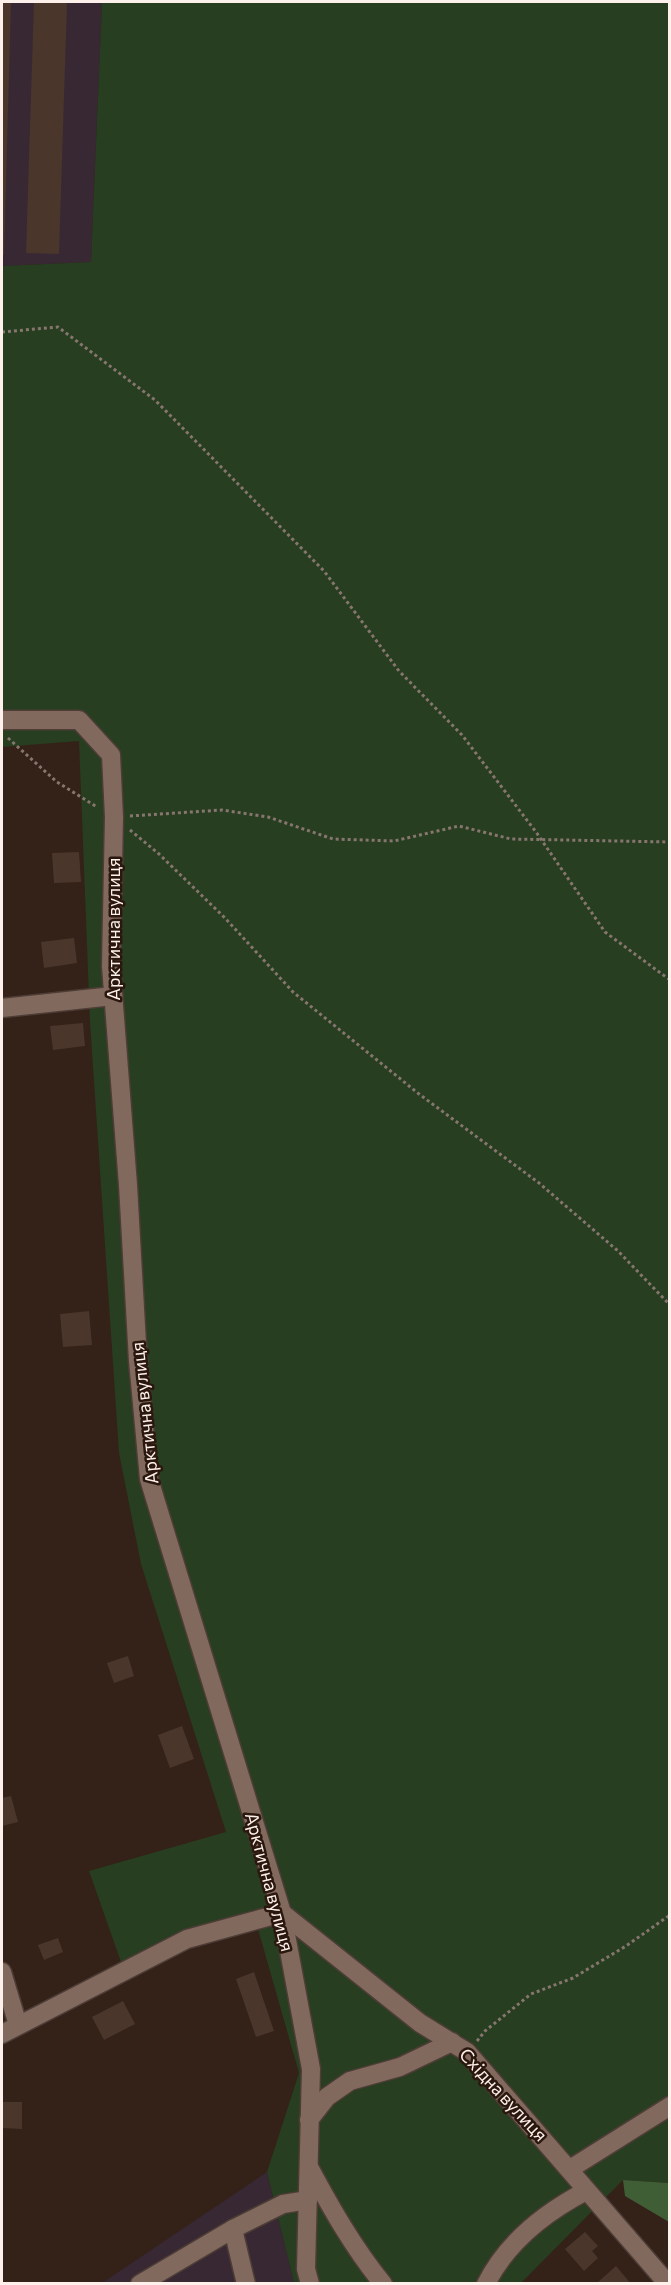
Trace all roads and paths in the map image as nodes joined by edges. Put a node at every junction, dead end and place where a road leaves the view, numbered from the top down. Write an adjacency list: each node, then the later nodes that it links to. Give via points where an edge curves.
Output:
1 (2, 332): 5 (path, via 58,327 155,400 324,571 399,671 462,735)
2 (2, 720): 4 (lane, Арктична вулиця, via 79,720 111,755)
3 (2, 732): 4 (path, via 57,782)
4 (114, 817): 5 (path, via 222,810 268,817 333,839 394,841 459,826 511,839); 8 (lane, Арктична вулиця); 10 (path, via 225,918 292,992 419,1094 539,1183 618,1251)
5 (541, 840): 6 (path); 7 (path, via 605,932)
6 (669, 842)
7 (669, 980)
8 (113, 996): 9 (lane); 11 (lane, Арктична вулиця, via 149,1479)
9 (2, 1008)
10 (669, 1305)
11 (282, 1913): 14 (lane, via 188,1939); 16 (lane, Східна вулиця, via 420,2022); 19 (lane, Арктична вулиця, via 310,2069)
12 (669, 1915): 17 (path, via 573,1978 531,1994 485,2031)
13 (2, 1972): 14 (lane)
14 (18, 2025): 15 (lane)
15 (2, 2034)
16 (452, 2042): 17 (lane, Східна вулиця); 19 (lane, via 400,2067 350,2081 327,2097)
17 (467, 2052): 21 (lane, Східна вулиця)
18 (669, 2106): 21 (lane)
19 (309, 2120): 20 (lane, Арктична вулиця)
20 (308, 2166): 23 (lane, Арктична вулиця); 28 (lane, via 337,2219)
21 (570, 2169): 22 (lane, Східна вулиця)
22 (586, 2191): 29 (lane, via 525,2232); 30 (lane, Східна вулиця)
23 (308, 2200): 24 (lane, via 283,2204); 27 (lane, Арктична вулиця, via 306,2269)
24 (233, 2229): 25 (lane); 26 (lane)
25 (140, 2283)
26 (246, 2283)
27 (310, 2283)
28 (383, 2283)
29 (486, 2283)
30 (668, 2283)

